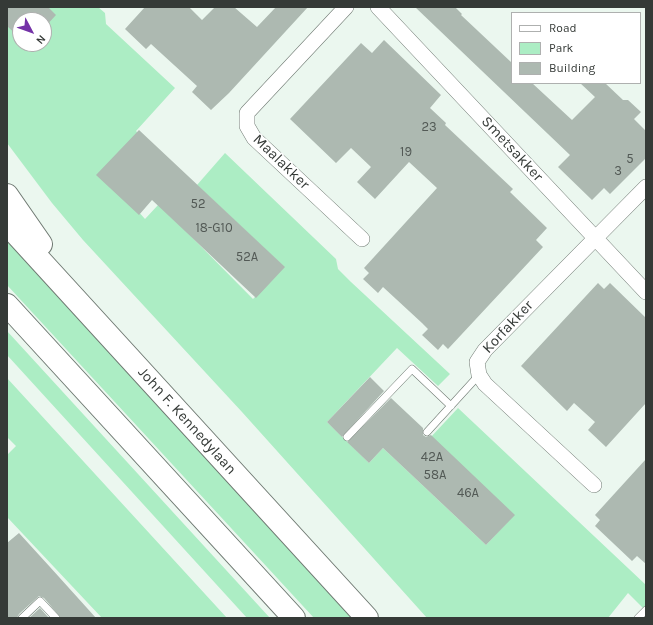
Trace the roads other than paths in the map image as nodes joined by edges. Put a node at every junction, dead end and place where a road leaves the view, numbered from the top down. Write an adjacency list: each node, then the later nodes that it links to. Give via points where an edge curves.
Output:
1 (346, 7): 7 (street, Maalakker, via 247,113 247,126 254,138)
2 (378, 7): 6 (street, Smetsakker)
3 (646, 187): 6 (street, Korfakker)
4 (7, 195): 9 (main road, via 48,254)
5 (7, 224): 9 (main road, John F. Kennedylaan)
6 (595, 237): 8 (street, Smetsakker); 11 (street, Korfakker, via 485,350 477,362)
7 (362, 239)
8 (646, 292)
9 (75, 299): 20 (main road, John F. Kennedylaan)
10 (7, 305): 19 (main road)
11 (479, 375): 12 (lane); 15 (street, Korfakker, via 485,384)
12 (451, 406): 13 (lane); 14 (lane, via 412,369)
13 (428, 432)
14 (347, 437)
15 (594, 485)
16 (646, 610): 21 (lane)
17 (22, 618): 18 (lane, via 40,601)
18 (56, 618)
19 (294, 618)
20 (367, 618)
21 (638, 618)

